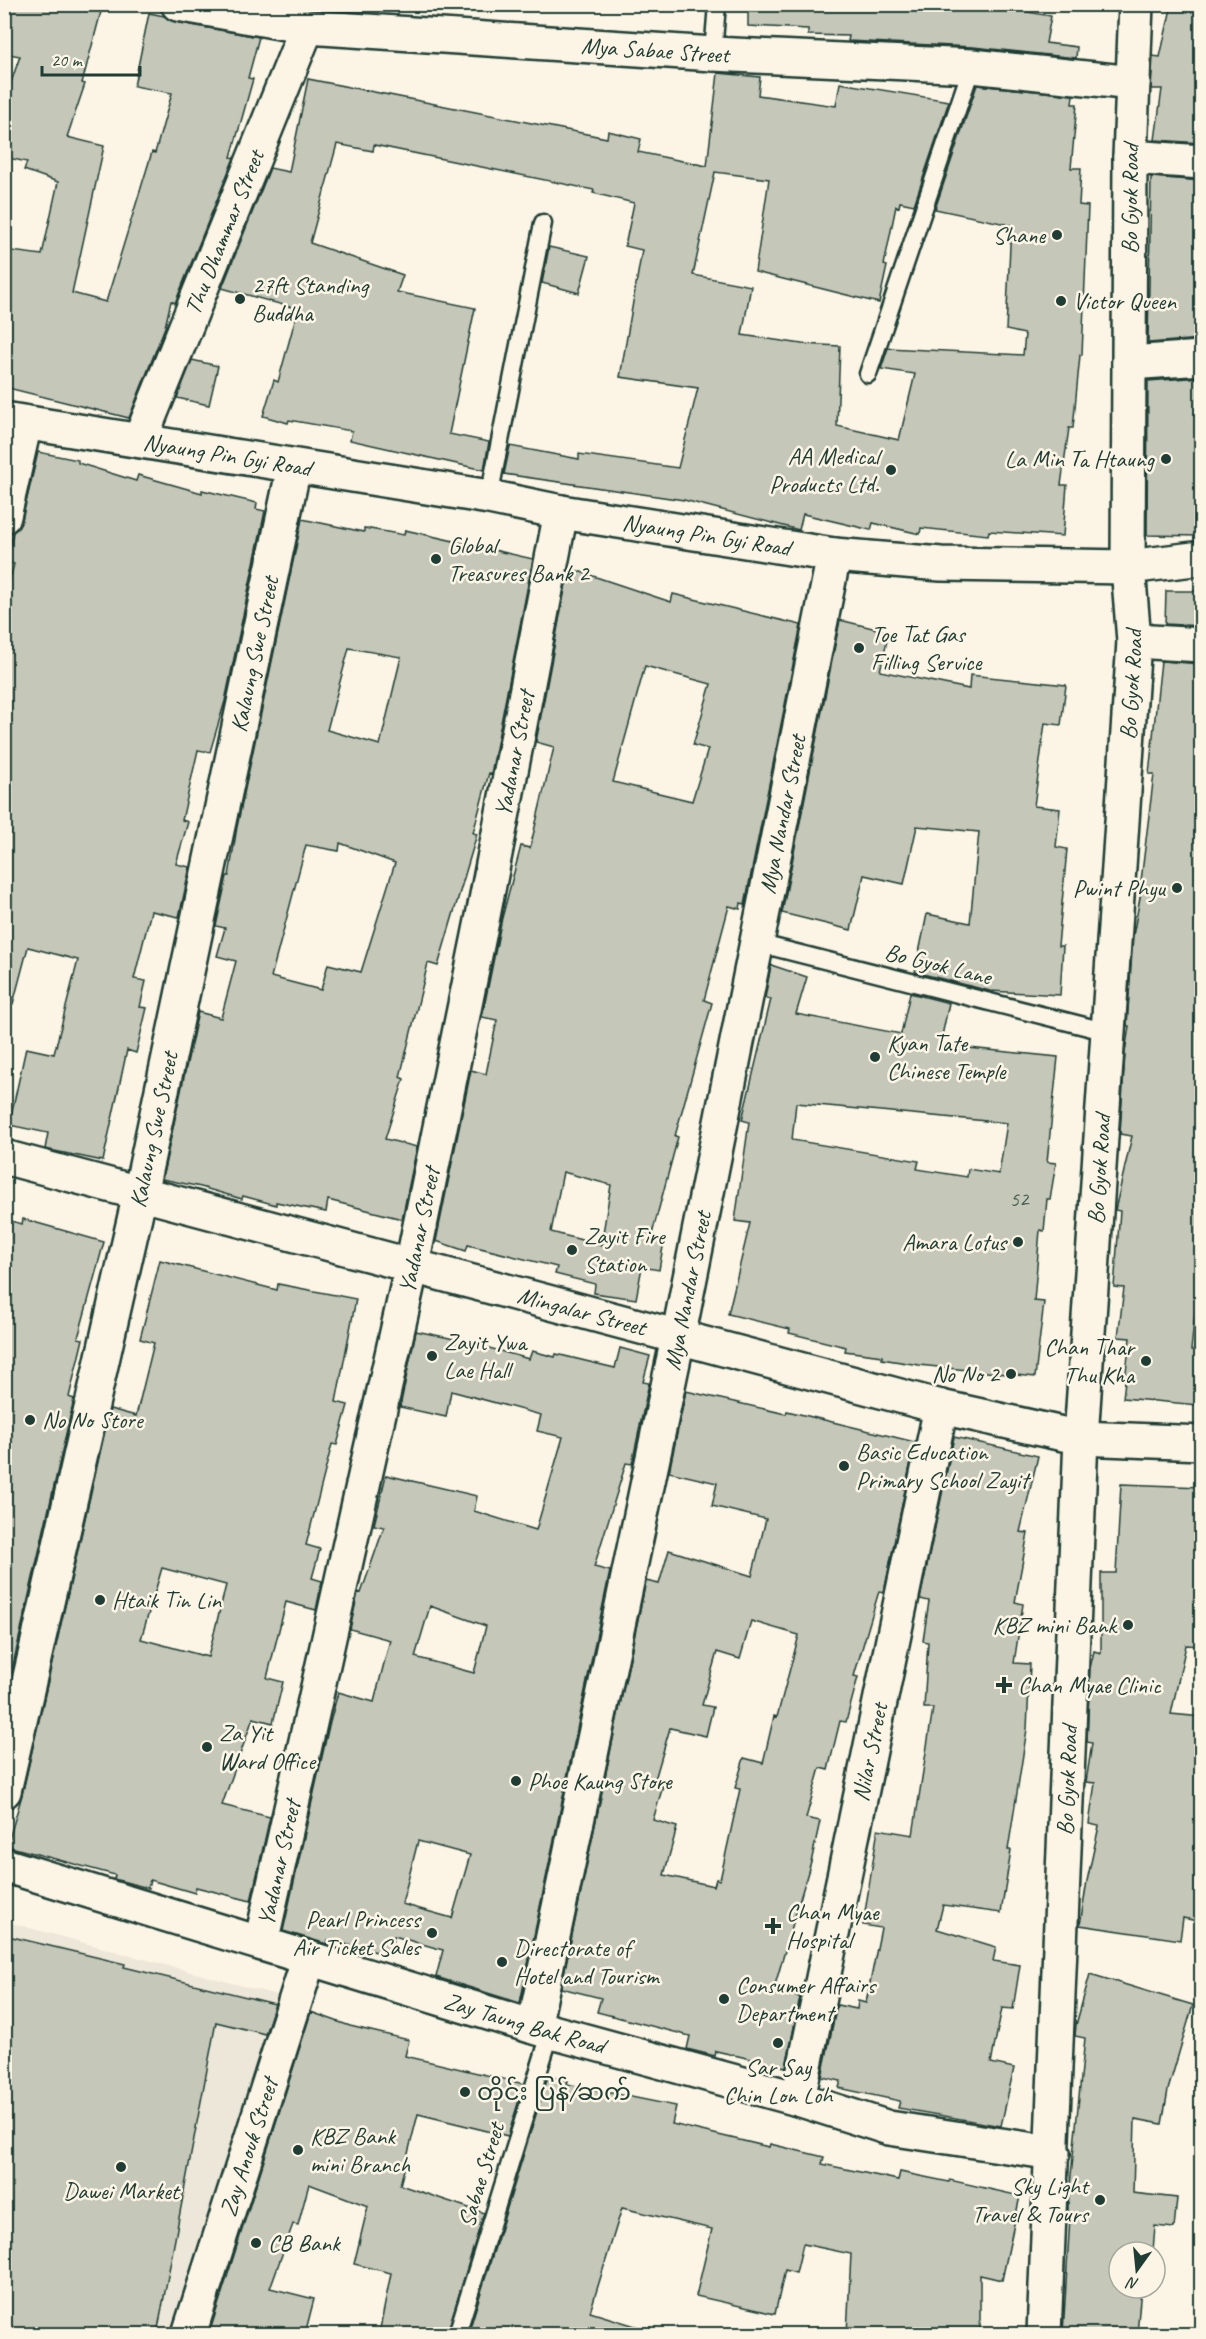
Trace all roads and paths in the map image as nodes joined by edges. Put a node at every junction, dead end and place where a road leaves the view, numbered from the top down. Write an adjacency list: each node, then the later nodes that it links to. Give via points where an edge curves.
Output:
1 (178, 4): 4 (street, Mya Sabae Street)
2 (717, 4): 5 (lane)
3 (1136, 4): 7 (street, Bo Gyok Road)
4 (307, 27): 5 (street, Mya Sabae Street); 15 (street, Thu Dhammar Street)
5 (713, 54): 6 (street, Mya Sabae Street)
6 (972, 66): 7 (street, Mya Sabae Street); 13 (lane)
7 (1133, 83): 8 (street, Bo Gyok Road)
8 (1130, 158): 9 (street); 12 (street, Bo Gyok Road)
9 (1202, 162)
10 (543, 223): 17 (lane)
11 (1202, 358): 12 (street)
12 (1129, 363): 22 (street, Bo Gyok Road)
13 (868, 374)
14 (15, 421): 15 (street, Nyaung Pin Gyi Road); 19 (street)
15 (140, 440): 16 (street, Nyaung Pin Gyi Road)
16 (294, 467): 17 (street, Nyaung Pin Gyi Road); 28 (street, Kalaung Swe Street)
17 (489, 498): 18 (street, Nyaung Pin Gyi Road)
18 (561, 512): 20 (street, Nyaung Pin Gyi Road); 29 (street, Yadanar Street)
19 (4, 516)
20 (834, 555): 22 (street, Nyaung Pin Gyi Road, via 941,564); 25 (street, Mya Nandar Street)
21 (1202, 558): 22 (street, Nyaung Pin Gyi Road)
22 (1128, 567): 23 (street, Bo Gyok Road)
23 (1134, 640): 24 (street); 26 (street, Bo Gyok Road)
24 (1202, 645)
25 (757, 943): 26 (lane, Bo Gyok Lane); 30 (street, Mya Nandar Street)
26 (1108, 1032): 32 (street, Bo Gyok Road)
27 (4, 1157): 28 (street, Mingalar Street)
28 (140, 1194): 29 (street, Mingalar Street); 34 (street, Kalaung Swe Street)
29 (412, 1265): 30 (street, Mingalar Street); 36 (street, Yadanar Street)
30 (678, 1338): 31 (street, Mingalar Street); 38 (street, Mya Nandar Street)
31 (941, 1407): 32 (street, Mingalar Street); 39 (street, Nilar Street)
32 (1081, 1438): 33 (street, Mingalar Street); 40 (street, Bo Gyok Road)
33 (1202, 1443)
34 (4, 1791)
35 (4, 1864): 36 (street, Zay Taung Bak Road)
36 (261, 1943): 37 (street, Zay Taung Bak Road)
37 (309, 1959): 38 (street, Zay Taung Bak Road); 41 (street, Zay Anouk Street)
38 (542, 2029): 39 (street, Zay Taung Bak Road); 42 (lane, Sabae Street)
39 (798, 2099): 40 (street, Zay Taung Bak Road, via 889,2128)
40 (1053, 2153): 43 (street, Bo Gyok Road)
41 (189, 2334)
42 (457, 2334)
43 (1044, 2334)

